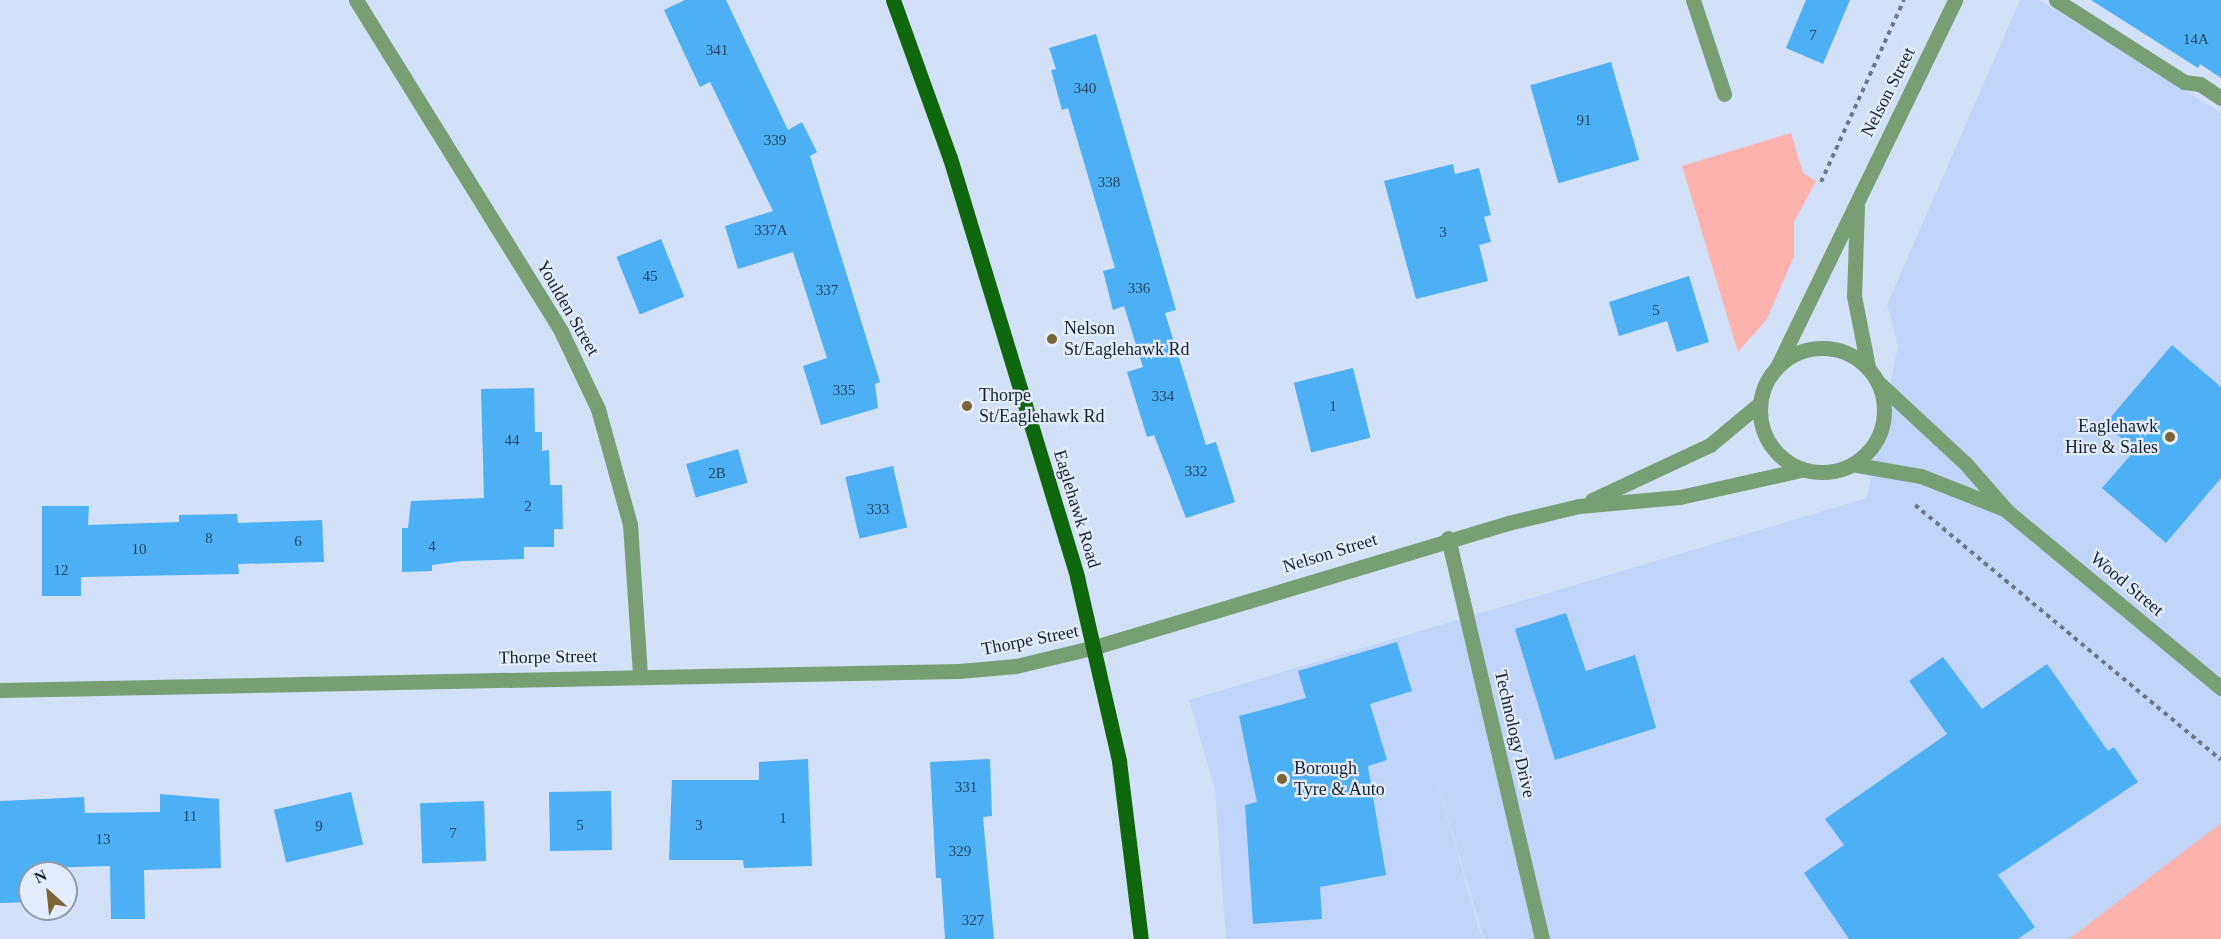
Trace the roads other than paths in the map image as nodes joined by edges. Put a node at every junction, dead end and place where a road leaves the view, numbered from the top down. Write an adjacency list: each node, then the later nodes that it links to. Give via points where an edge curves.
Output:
1 (356, 0): 19 (street, Youlden Street, via 561,331 598,409 630,524)
2 (893, 0): 18 (main road, Eaglehawk Road, via 950,158 1065,535)
3 (1693, 0): 6 (street)
4 (1955, 0): 8 (street, Nelson Street, via 1886,137)
5 (2056, 0): 7 (street, via 2184,82 2200,84)
6 (1724, 94)
7 (2221, 98)
8 (1858, 204): 9 (street, Nelson Street, via 1834,243); 10 (street, Nelson Street, via 1854,296)
9 (1777, 367): 10 (street, via 1793,355 1833,348); 12 (street)
10 (1868, 367): 11 (street)
11 (1880, 384): 13 (street, via 1884,424 1876,444); 16 (street, Wood Street, via 1966,464)
12 (1759, 404): 14 (street, via 1761,425 1769,445); 15 (street, Nelson Street, via 1710,445)
13 (1857, 465): 14 (street, via 1822,473); 16 (street, Wood Street, via 1921,476)
14 (1801, 470): 15 (street, Nelson Street, via 1680,497)
15 (1579, 506): 17 (street, Nelson Street)
16 (2007, 511): 20 (street, Wood Street)
17 (1448, 538): 18 (street, Nelson Street); 23 (street, Technology Drive)
18 (1095, 647): 19 (street, Thorpe Street, via 991,669); 22 (main road, Eaglehawk Road, via 1119,761)
19 (640, 674): 21 (street, Thorpe Street)
20 (2221, 688)
21 (0, 690)
22 (1141, 939)
23 (1542, 939)

